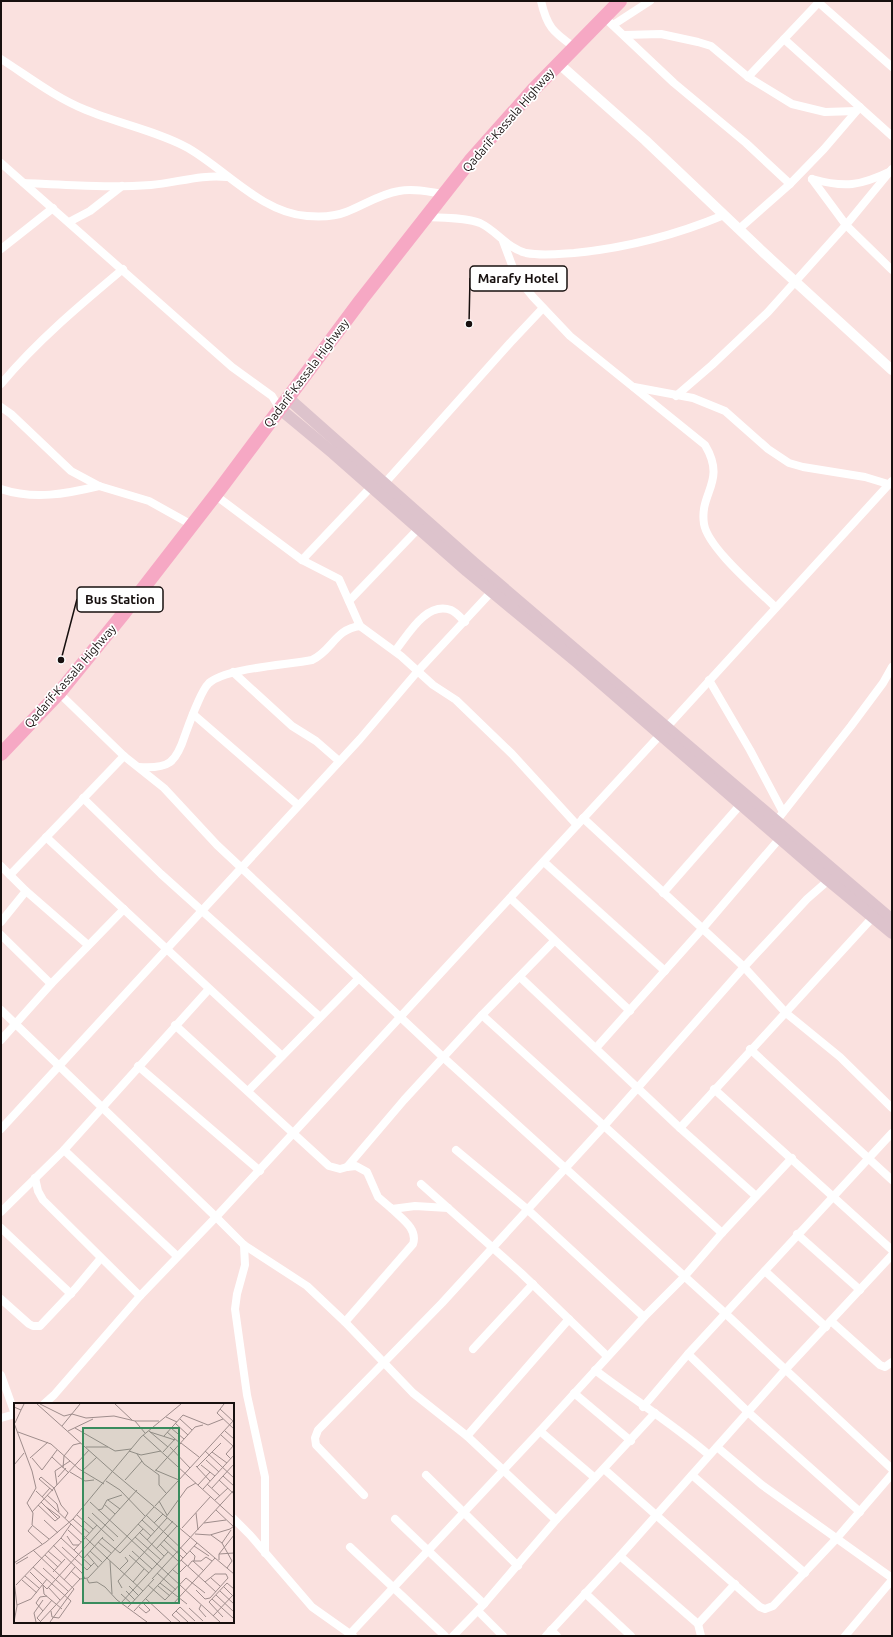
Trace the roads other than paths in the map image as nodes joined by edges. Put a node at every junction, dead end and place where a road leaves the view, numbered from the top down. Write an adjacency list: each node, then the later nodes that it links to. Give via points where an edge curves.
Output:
1 (541, 1): 8 (street, via 550,28)
2 (620, 1): 5 (highway, Qadarif-Kassala Highway)
3 (650, 1): 5 (street)
4 (819, 2): 7 (street); 11 (street)
5 (609, 21): 6 (street); 8 (highway, Qadarif-Kassala Highway)
6 (624, 35): 12 (street, via 661,34 711,46); 21 (street, via 674,83 746,143)
7 (784, 39): 12 (street); 13 (street)
8 (574, 47): 10 (highway, Qadarif-Kassala Highway)
9 (1, 59): 18 (street, via 61,98 86,110 188,148)
10 (558, 63): 23 (highway, Qadarif-Kassala Highway); 25 (street, via 645,140)
11 (892, 67)
12 (748, 77): 13 (street, via 803,108 825,112)
13 (858, 109): 14 (street); 17 (street)
14 (892, 136)
15 (1, 163): 20 (street)
16 (892, 170): 19 (street, via 857,184 843,185); 28 (street)
17 (800, 175): 19 (street); 21 (street)
18 (227, 177): 22 (street, via 214,176); 23 (street, via 274,207 290,214 306,216 330,216 345,212 398,191 414,189)
19 (812, 179): 28 (street)
20 (24, 183): 22 (street); 24 (street)
21 (790, 184): 29 (street)
22 (122, 186): 27 (street, via 90,211)
23 (444, 194): 26 (highway, Qadarif-Kassala Highway)
24 (53, 208): 27 (street); 31 (street)
25 (724, 216): 29 (street); 30 (street, via 660,238 592,251 540,255 524,252)
26 (426, 217): 30 (street, via 480,223); 41 (highway, Qadarif-Kassala Highway)
27 (69, 222): 32 (street)
28 (846, 225): 33 (street); 34 (street)
29 (739, 229): 34 (street)
30 (503, 241): 35 (street, via 516,276)
31 (1, 249)
32 (123, 269): 37 (street, via 48,334); 39 (street, via 221,357)
33 (892, 270)
34 (795, 281): 36 (street); 40 (street, via 763,317)
35 (543, 308): 38 (street, via 570,336); 44 (street)
36 (892, 370)
37 (1, 384)
38 (631, 386): 40 (street); 54 (street, via 705,445 714,463 713,482 704,511 706,532 714,545)
39 (272, 396): 41 (street); 41 (street)
40 (676, 396): 43 (street, via 693,398 725,411 768,449 789,463)
41 (284, 404): 44 (main road); 46 (main road); 48 (highway, Qadarif-Kassala Highway)
42 (1, 407): 45 (street, via 71,471)
43 (890, 482): 54 (street)
44 (384, 484): 52 (main road)
45 (99, 486): 47 (street, via 43,496 17,494); 49 (street, via 149,501)
46 (372, 486): 50 (main road); 51 (street)
47 (1, 489)
48 (215, 495): 49 (highway, Qadarif-Kassala Highway); 51 (street)
49 (192, 524): 62 (highway, Qadarif-Kassala Highway)
50 (419, 528): 52 (main road); 53 (street)
51 (302, 560): 53 (street, via 339,579)
52 (495, 588): 55 (street); 64 (main road)
53 (349, 601): 56 (street)
54 (775, 607): 61 (street)
55 (465, 622): 57 (street, via 452,610 441,608 430,611); 60 (street)
56 (360, 626): 57 (street); 59 (street, via 344,631 312,660)
57 (395, 651): 60 (street)
58 (892, 668): 73 (street, via 856,720)
59 (233, 672): 63 (street, via 209,683); 67 (street, via 292,726)
60 (417, 672): 67 (street); 74 (street, via 456,700 512,754)
61 (710, 680): 64 (street); 73 (street, via 750,750)
62 (58, 692): 65 (highway, Qadarif-Kassala Highway); 66 (street)
63 (193, 714): 68 (street, via 177,757 170,763 160,766); 71 (street)
64 (663, 732): 70 (main road); 72 (street); 73 (main road)
65 (1, 754)
66 (124, 756): 68 (street); 69 (street)
67 (339, 761): 71 (street)
68 (138, 766): 79 (street, via 179,802)
69 (83, 798): 75 (street); 86 (street)
70 (741, 804): 73 (main road); 83 (street)
71 (298, 805): 79 (street)
72 (583, 818): 74 (street); 83 (street)
73 (776, 821): 76 (main road); 81 (main road)
74 (577, 825): 77 (street)
75 (46, 836): 80 (street); 85 (street)
76 (780, 838): 81 (main road); 90 (street)
77 (544, 862): 84 (street); 97 (street)
78 (1, 866): 80 (street)
79 (241, 868): 86 (street); 99 (street)
80 (10, 875): 82 (street)
81 (832, 877): 87 (main road); 88 (main road); 96 (street, via 807,899)
82 (26, 891): 89 (street); 94 (street)
83 (663, 893): 90 (street)
84 (510, 898): 93 (street); 107 (street)
85 (124, 909): 94 (street); 95 (street)
86 (202, 910): 95 (street); 106 (street)
87 (873, 917): 91 (main road); 104 (street)
88 (892, 920)
89 (1, 922)
90 (703, 928): 96 (street); 97 (street)
91 (892, 933)
92 (1, 935): 100 (street)
93 (554, 941): 98 (street); 103 (street)
94 (88, 945): 100 (street)
95 (167, 949): 101 (street); 115 (street)
96 (744, 967): 104 (street); 117 (street)
97 (665, 971): 103 (street)
98 (520, 977): 105 (street); 111 (street)
99 (359, 978): 106 (street); 107 (street)
100 (51, 984): 108 (street)
101 (209, 989): 109 (street); 113 (street)
102 (1, 1010): 108 (street)
103 (630, 1011): 111 (street)
104 (786, 1013): 112 (street); 121 (street, via 840,1058)
105 (482, 1015): 114 (street); 122 (street)
106 (320, 1017): 113 (street)
107 (401, 1017): 114 (street); 126 (street)
108 (16, 1024): 110 (street); 115 (street)
109 (175, 1025): 116 (street); 119 (street)
110 (1, 1040)
111 (596, 1048): 117 (street)
112 (750, 1049): 118 (street); 130 (street)
113 (282, 1056): 119 (street)
114 (444, 1058): 131 (street); 132 (street)
115 (60, 1066): 120 (street); 124 (street)
116 (138, 1066): 120 (street); 133 (street)
117 (638, 1088): 122 (street); 123 (street)
118 (714, 1089): 123 (street); 129 (street)
119 (248, 1091): 126 (street)
120 (101, 1106): 127 (street); 143 (street)
121 (892, 1108)
122 (604, 1126): 132 (street); 145 (street)
123 (680, 1128): 137 (street)
124 (1, 1129)
125 (892, 1133): 130 (street)
126 (293, 1135): 131 (street, via 329,1166 340,1169); 133 (street)
127 (64, 1150): 134 (street); 151 (street)
128 (456, 1150): 141 (street)
129 (792, 1158): 137 (street); 138 (street)
130 (867, 1158): 135 (street); 138 (street)
131 (347, 1167): 140 (street, via 356,1166 367,1172 378,1197)
132 (566, 1167): 141 (street); 154 (street)
133 (260, 1171): 143 (street)
134 (36, 1178): 142 (street); 152 (street, via 38,1191 43,1200)
135 (892, 1180)
136 (421, 1184): 139 (street)
137 (756, 1196): 145 (street)
138 (833, 1196): 146 (street); 149 (street)
139 (448, 1208): 140 (street, via 415,1206); 148 (street)
140 (392, 1209): 163 (street, via 413,1230 413,1244)
141 (527, 1209): 148 (street); 161 (street)
142 (1, 1212)
143 (216, 1217): 147 (street); 151 (street)
144 (1, 1228): 157 (street)
145 (722, 1233): 154 (street)
146 (797, 1234): 153 (street); 156 (street)
147 (244, 1245): 163 (street, via 297,1278); 203 (street, via 245,1265 235,1309 247,1395 265,1477)
148 (492, 1247): 155 (street); 169 (street)
149 (892, 1250)
150 (892, 1255): 156 (street)
151 (177, 1256): 158 (street)
152 (101, 1258): 157 (street); 158 (street)
153 (765, 1271): 160 (street); 164 (street)
154 (684, 1277): 160 (street); 161 (street)
155 (533, 1284): 162 (street); 165 (street)
156 (860, 1290): 164 (street)
157 (71, 1294): 159 (street, via 46,1322 37,1327 29,1324)
158 (140, 1296): 174 (street)
159 (1, 1298)
160 (726, 1314): 166 (street); 171 (street)
161 (644, 1317): 167 (street)
162 (569, 1319): 167 (street); 182 (street)
163 (345, 1322): 169 (street)
164 (828, 1324): 168 (street, via 880,1365 885,1367); 171 (street)
165 (473, 1349)
166 (688, 1354): 175 (street); 177 (street)
167 (607, 1356): 170 (street)
168 (892, 1362)
169 (383, 1363): 182 (street, via 413,1393); 193 (street, via 318,1430 314,1438 318,1448)
170 (595, 1370): 173 (street); 175 (street)
171 (785, 1370): 177 (street); 187 (street)
172 (1, 1375): 176 (street)
173 (574, 1393): 181 (street); 183 (street)
174 (45, 1403)
175 (643, 1407): 178 (street)
176 (14, 1411)
177 (748, 1412): 184 (street); 195 (street)
178 (655, 1413): 183 (street); 185 (street)
179 (14, 1414): 180 (street)
180 (1, 1418)
181 (540, 1431): 188 (street); 192 (street)
182 (466, 1436): 188 (street)
183 (631, 1440): 186 (street)
184 (717, 1447): 185 (street); 200 (street, via 762,1485)
185 (709, 1455): 191 (street)
186 (604, 1469): 192 (street); 196 (street)
187 (892, 1469)
188 (502, 1471): 194 (street); 199 (street)
189 (892, 1474): 195 (street)
190 (426, 1475): 194 (street)
191 (692, 1475): 196 (street); 206 (street)
192 (595, 1478): 199 (street)
193 (364, 1496)
194 (464, 1512): 202 (street); 205 (street)
195 (860, 1512): 200 (street)
196 (656, 1515): 204 (street); 208 (street)
197 (234, 1519): 203 (street)
198 (395, 1519): 202 (street)
199 (556, 1520): 205 (street)
200 (837, 1538): 206 (street); 207 (street)
201 (350, 1547): 209 (street)
202 (428, 1551): 209 (street); 211 (street)
203 (265, 1553): 215 (street, via 312,1607)
204 (620, 1556): 210 (street); 213 (street)
205 (518, 1566): 211 (street)
206 (805, 1573): 208 (street, via 768,1609 760,1607)
207 (892, 1579): 221 (street)
208 (735, 1584): 213 (street)
209 (393, 1587): 215 (street); 216 (street)
210 (585, 1593): 214 (street); 219 (street)
211 (484, 1604): 212 (street)
212 (478, 1611): 217 (street); 218 (street)
213 (698, 1624): 220 (street)
214 (551, 1634)
215 (352, 1635)
216 (445, 1636)
217 (453, 1636)
218 (503, 1636)
219 (631, 1636)
220 (700, 1636)
221 (845, 1636)

